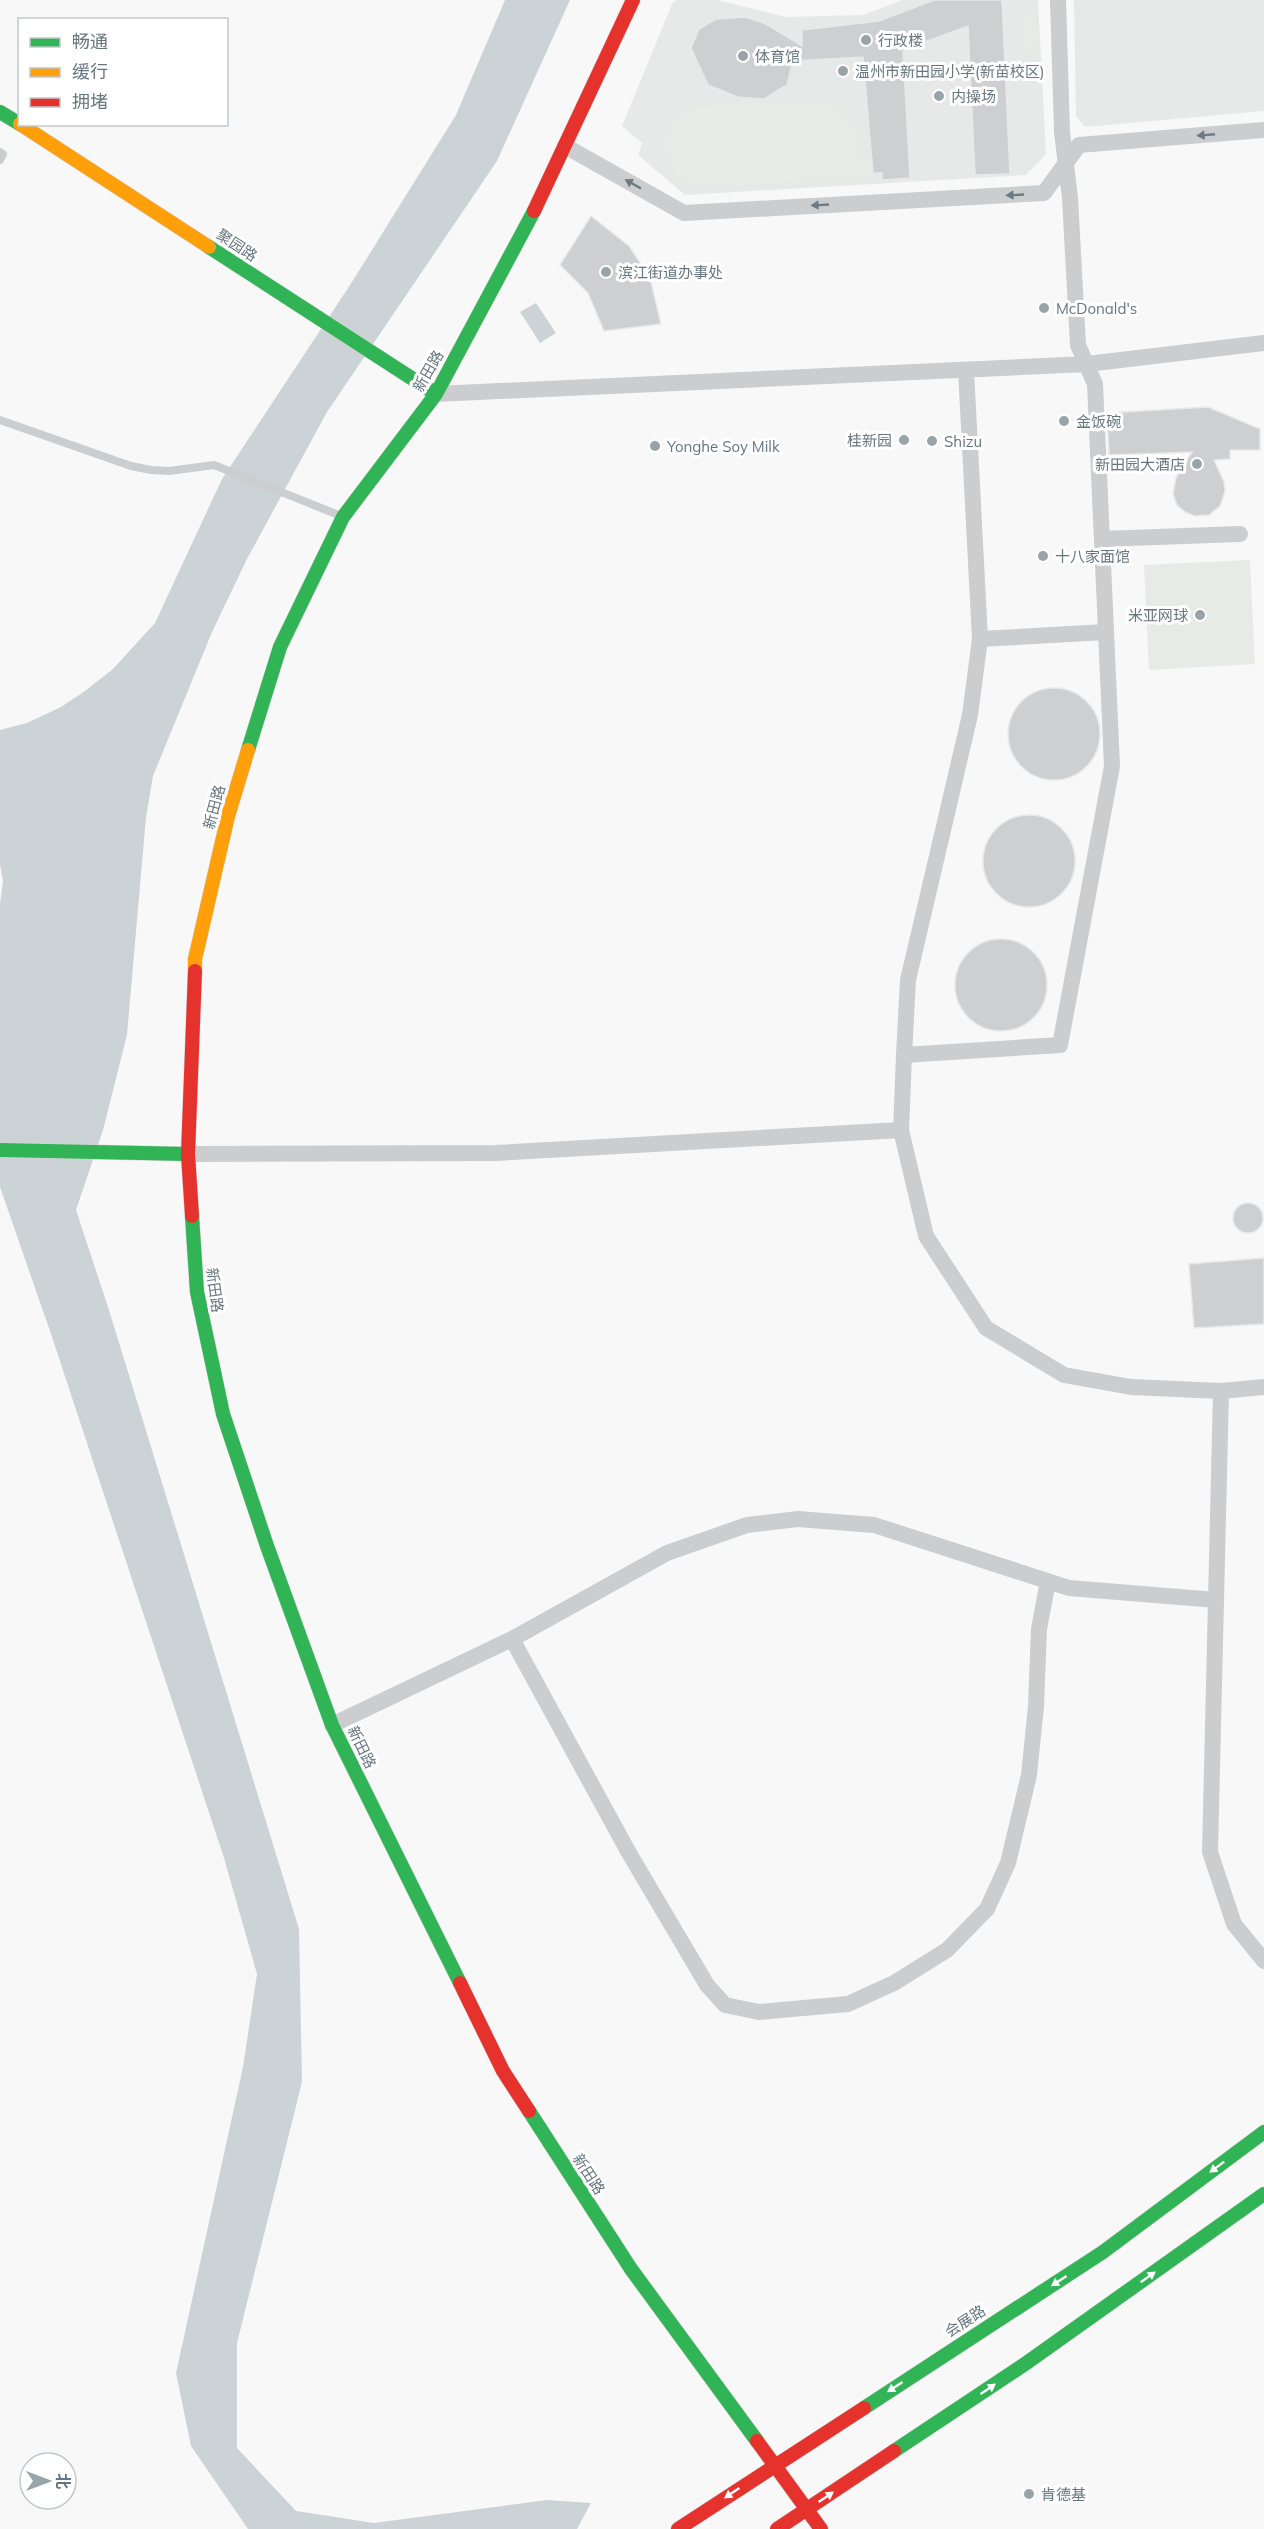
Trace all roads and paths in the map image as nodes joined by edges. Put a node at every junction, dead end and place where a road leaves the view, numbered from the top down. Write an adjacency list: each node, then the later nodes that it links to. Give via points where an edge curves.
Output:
1 (633, 0): 7 (street, 新田路)
2 (1058, 0): 10 (street)
3 (0, 112): 4 (street, 聚园路)
4 (18, 123)
5 (23, 126): 14 (street, 聚园路)
6 (1264, 130): 10 (street, one-way to 10, via 1079,145)
7 (565, 146): 10 (street, one-way to 7, via 1044,193 684,213); 14 (street, 新田路, via 541,199)
8 (0, 152): 9 (lane)
9 (0, 160)
10 (1065, 163): 12 (street, via 1078,345)
11 (1264, 343): 12 (street)
12 (1087, 364): 13 (street); 18 (street, via 1095,384)
13 (966, 370): 14 (street); 20 (street)
14 (436, 394): 16 (street, 新田路)
15 (0, 420): 16 (lane, via 131,466 181,470 214,465)
16 (343, 517): 24 (street, 新田路, via 280,646 228,816 195,959)
17 (1240, 534): 18 (street)
18 (1102, 539): 19 (street)
19 (1106, 632): 20 (street); 21 (street, via 1112,766 1060,1045)
20 (980, 639): 21 (street, via 970,716 908,980)
21 (904, 1055): 22 (street)
22 (901, 1130): 24 (street, via 495,1153); 26 (street, via 926,1236 986,1328 1064,1375 1131,1387)
23 (3, 1150): 24 (street)
24 (188, 1154): 30 (street, 新田路, via 197,1292 223,1414)
25 (1264, 1387): 26 (street)
26 (1221, 1391): 28 (street)
27 (1048, 1581): 28 (street, via 1069,1588); 29 (street, via 874,1525 798,1519 747,1525 667,1553); 29 (street, via 1039,1629 1029,1775 1008,1863 987,1909 947,1950 894,1983 848,2004 759,2012 725,2005 706,1985 628,1853)
28 (1216, 1600): 31 (street, via 1210,1852 1234,1924)
29 (512, 1640): 30 (street)
30 (333, 1725): 34 (street, 新田路, via 503,2071 631,2269)
31 (1264, 1961)
32 (1264, 2132): 34 (street, 会展路, one-way to 34, via 1103,2252)
33 (1264, 2194): 35 (street, one-way to 33, via 1025,2364)
34 (774, 2465): 35 (street, 新田路); 36 (street, 会展路, one-way to 36)
35 (806, 2510): 37 (street); 38 (street, 新田路)
36 (678, 2529)
37 (777, 2529)
38 (821, 2529)

